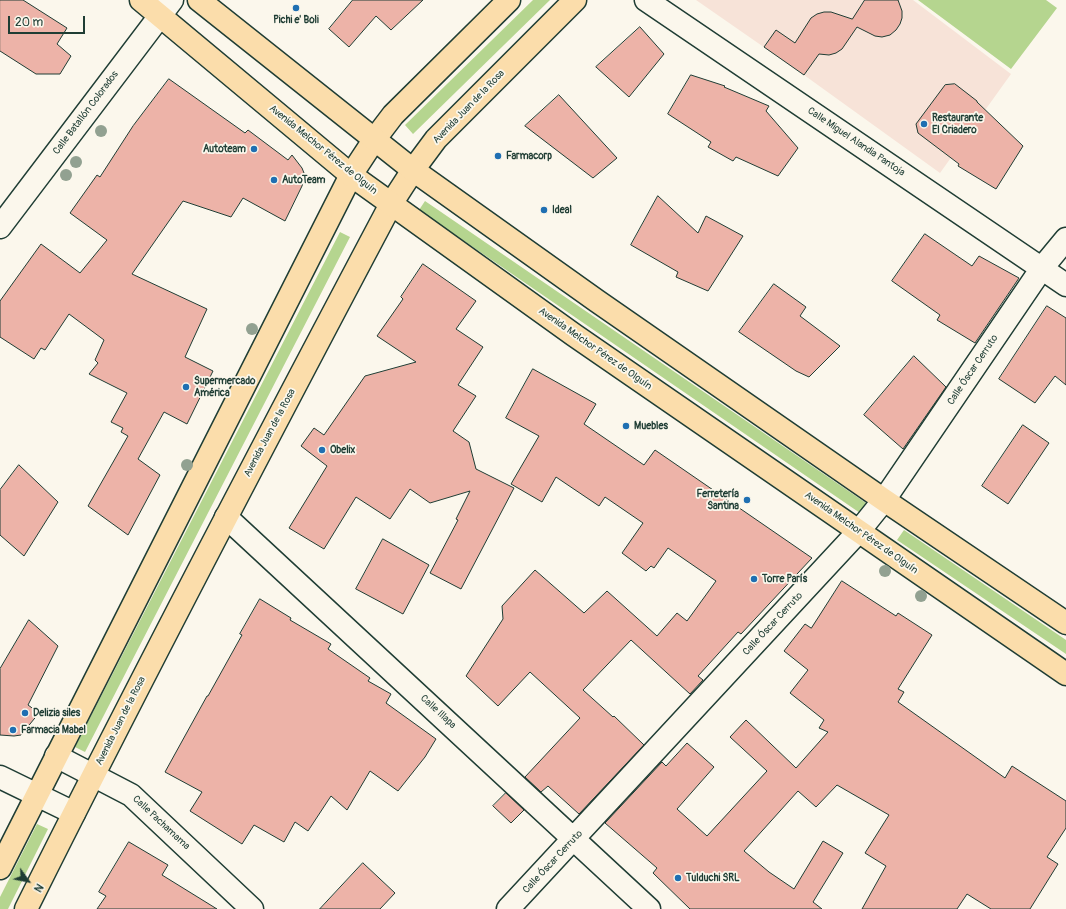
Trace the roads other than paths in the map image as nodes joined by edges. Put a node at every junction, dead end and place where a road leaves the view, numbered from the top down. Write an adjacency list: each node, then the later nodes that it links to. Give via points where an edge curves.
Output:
1 (141, 0): 6 (main road, Avenida Melchor Pérez de Olguín)
2 (199, 0): 7 (main road)
3 (509, 0): 7 (main road, via 393,115)
4 (575, 0): 8 (main road, Avenida Juan de la Rosa, via 436,139)
5 (646, 0): 13 (street, Calle Miguel Alandia Pantoja)
6 (166, 8): 9 (main road, Avenida Melchor Pérez de Olguín); 11 (street, Calle Batallón Colorados)
7 (374, 140): 8 (main road); 9 (main road)
8 (413, 170): 10 (main road, Avenida Juan de la Rosa); 15 (main road)
9 (351, 175): 10 (main road, Avenida Melchor Pérez de Olguín); 20 (main road)
10 (391, 204): 16 (main road, Avenida Juan de la Rosa); 17 (main road, Avenida Melchor Pérez de Olguín, via 574,335)
11 (0, 227)
12 (1066, 239): 13 (street, Calle Óscar Cerruto)
13 (1042, 268): 14 (street, Calle Miguel Alandia Pantoja); 15 (street, Calle Óscar Cerruto)
14 (1066, 285)
15 (884, 500): 17 (street, Calle Óscar Cerruto); 18 (main road)
16 (226, 517): 21 (main road, Avenida Juan de la Rosa); 25 (street, Calle Illapa)
17 (859, 531): 19 (main road, Avenida Melchor Pérez de Olguín); 25 (street, Calle Óscar Cerruto)
18 (1066, 623)
19 (1066, 674)
20 (56, 756): 21 (street, Calle Pachamama); 23 (main road)
21 (93, 775): 24 (main road, Avenida Juan de la Rosa); 28 (street, Calle Pachamama, via 131,795)
22 (0, 777): 23 (street)
23 (36, 796): 24 (street); 26 (main road)
24 (74, 813): 27 (main road, Avenida Juan de la Rosa)
25 (574, 839): 29 (street, Calle Óscar Cerruto); 30 (street, Calle Illapa)
26 (0, 868)
27 (26, 909)
28 (252, 909)
29 (508, 909)
30 (649, 909)

